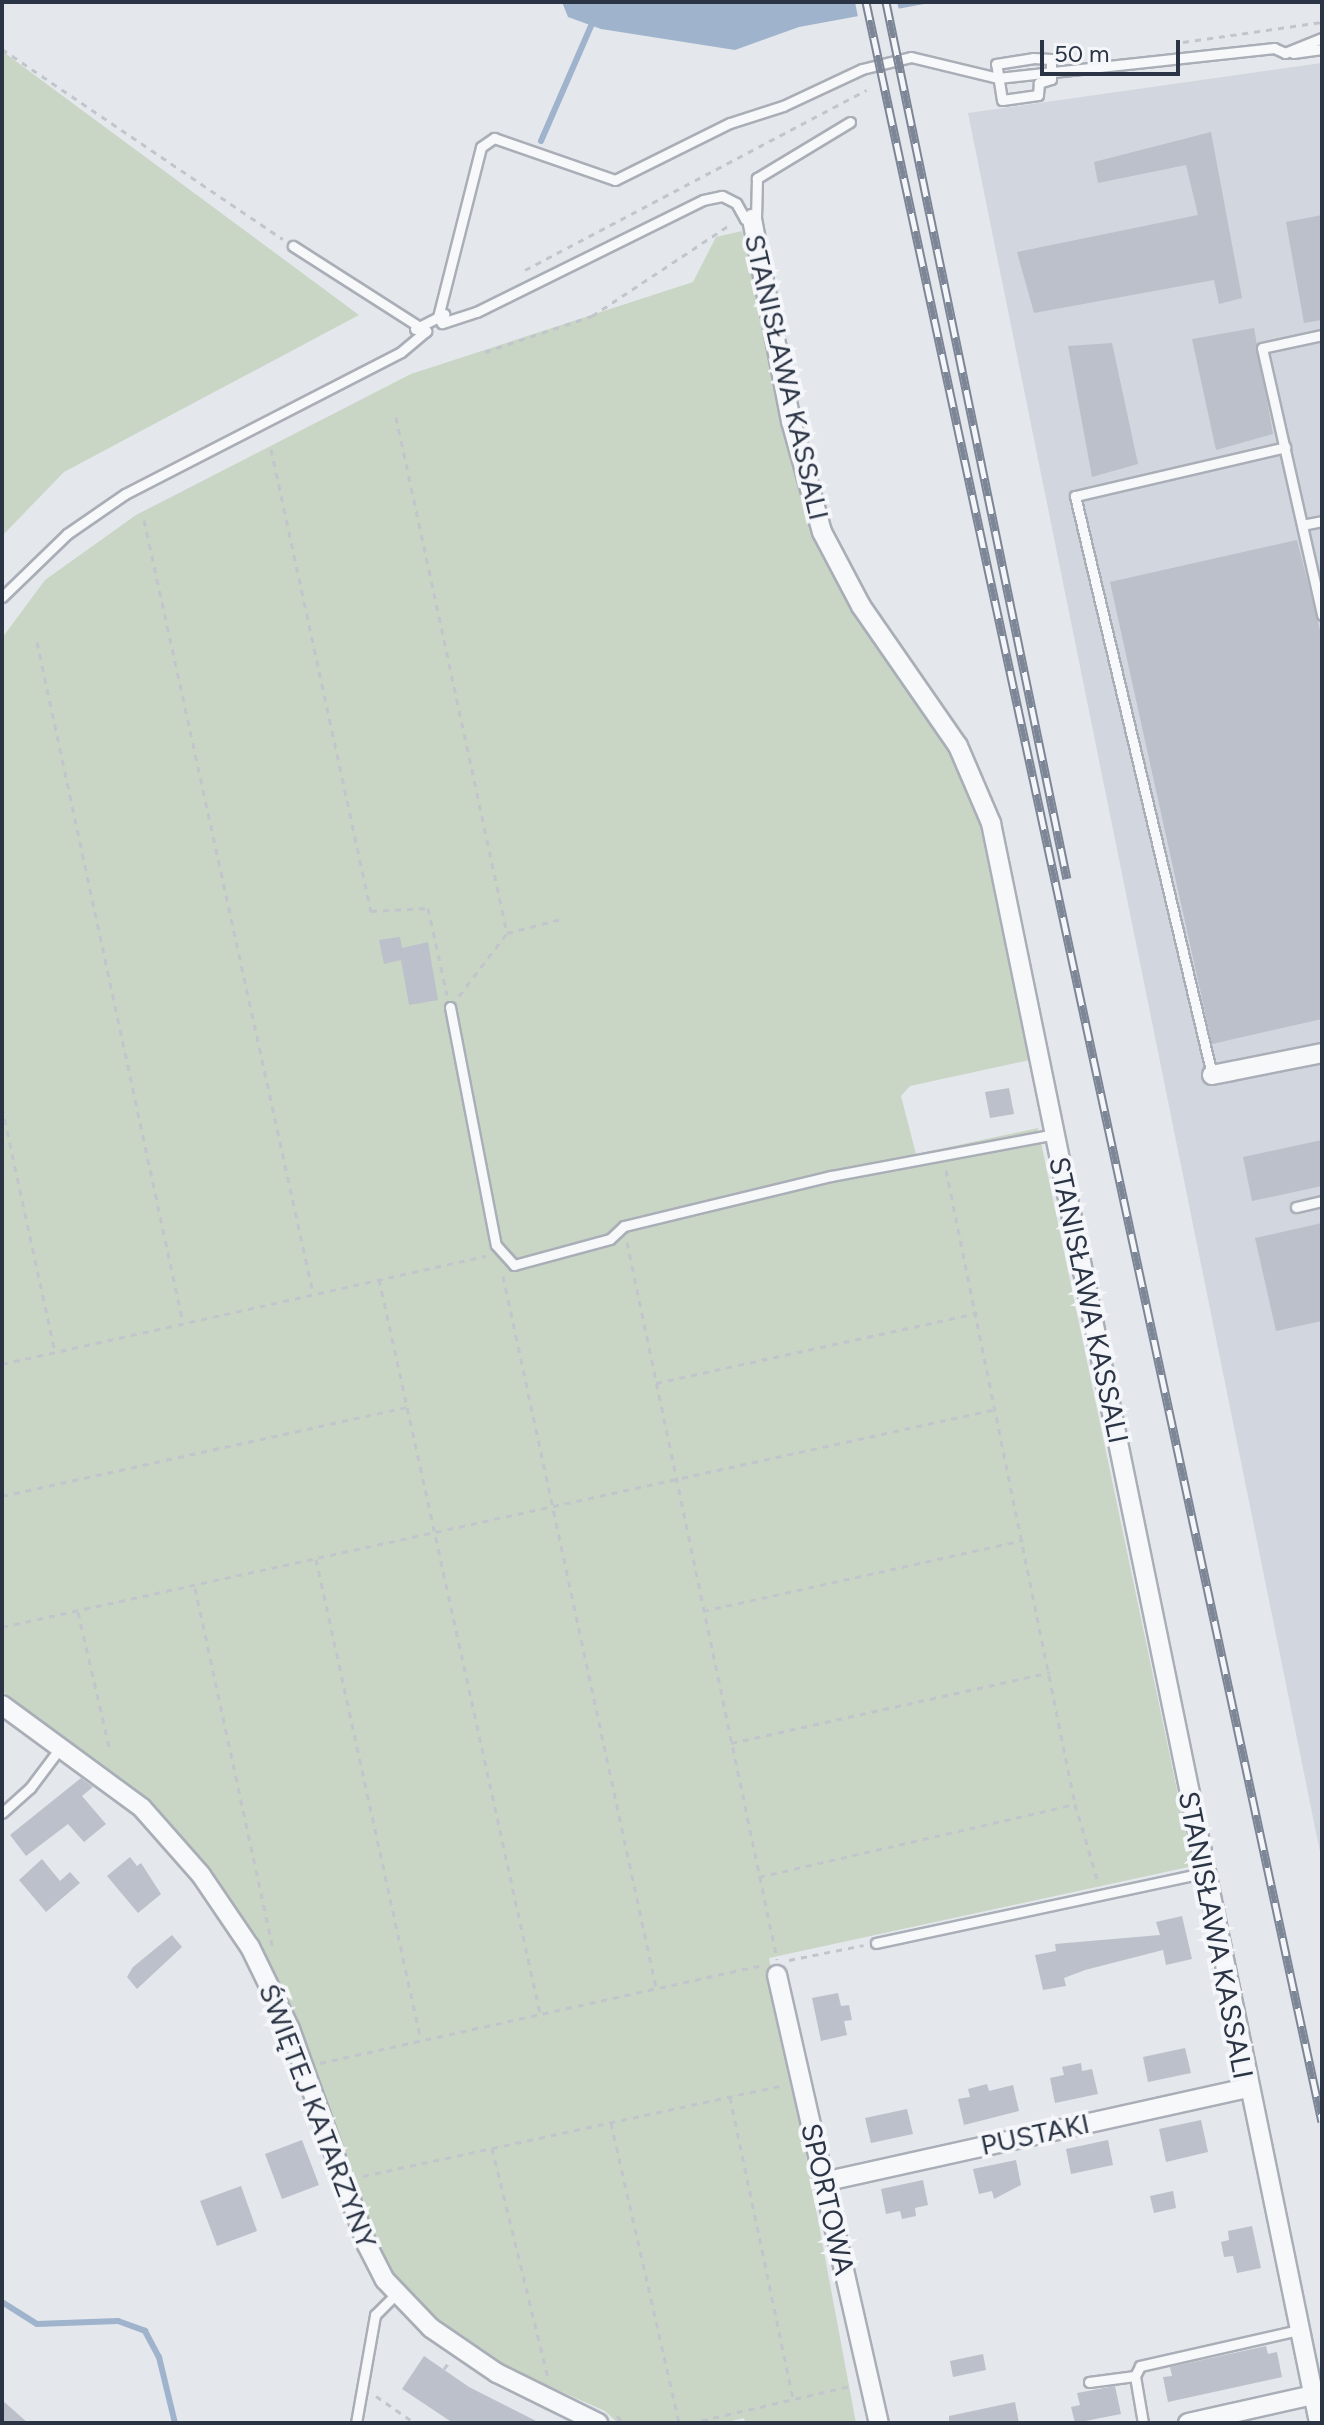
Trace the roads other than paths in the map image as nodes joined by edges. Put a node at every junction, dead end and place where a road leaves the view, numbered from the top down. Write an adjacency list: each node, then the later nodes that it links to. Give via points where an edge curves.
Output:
1 (1322, 38): 3 (lane)
2 (1322, 49): 3 (lane)
3 (1285, 53): 4 (lane, via 1274,48)
4 (1051, 73): 5 (lane); 5 (lane, via 1051,59 1033,58 996,64); 5 (lane, via 1051,79 1039,83 1038,95 1002,100)
5 (998, 78): 9 (lane, via 929,57 862,69 783,106 730,123 615,180 494,138 481,147)
6 (850, 122): 7 (lane, via 757,178)
7 (748, 219): 9 (lane, via 736,203 722,196 703,200 476,312 442,323); 20 (street, STANISŁAWA KASSALI, via 791,421 822,532 861,606 958,746 991,823)
8 (293, 246): 10 (lane)
9 (441, 315): 10 (lane)
10 (419, 327): 15 (lane, via 426,331 401,352 125,494 67,534)
11 (1322, 335): 12 (lane, via 1262,348)
12 (1285, 447): 14 (lane); 19 (lane, via 1075,496)
13 (1322, 521): 14 (lane)
14 (1302, 525): 16 (lane)
15 (2, 597)
16 (1322, 615)
17 (450, 1007): 20 (lane, via 498,1252 514,1265 610,1239 624,1226)
18 (1322, 1053): 19 (street)
19 (1212, 1075)
20 (1055, 1134): 26 (street, STANISŁAWA KASSALI)
21 (1322, 1201): 22 (lane)
22 (1296, 1207)
23 (2, 1705): 24 (street, ŚWIĘTEJ KATARZYNY)
24 (60, 1748): 25 (lane, via 30,1788); 31 (street, ŚWIĘTEJ KATARZYNY, via 142,1808 201,1875 250,1947 290,2029 367,2245)
25 (2, 1813)
26 (1203, 1873): 27 (lane); 29 (street, STANISŁAWA KASSALI)
27 (876, 1943)
28 (777, 1968): 30 (street, SPORTOWA)
29 (1247, 2088): 30 (street, PUSTAKI); 32 (street, STANISŁAWA KASSALI)
30 (823, 2182): 38 (street, SPORTOWA)
31 (397, 2293): 36 (lane, via 375,2315); 37 (street, ŚWIĘTEJ KATARZYNY, via 431,2328 497,2373)
32 (1298, 2330): 33 (lane, via 1140,2366); 35 (street, STANISŁAWA KASSALI)
33 (1135, 2376): 34 (lane); 39 (lane)
34 (1089, 2382)
35 (1313, 2395): 40 (street); 41 (street, STANISŁAWA KASSALI)
36 (356, 2423)
37 (598, 2423)
38 (879, 2423)
39 (1143, 2423)
40 (1188, 2423)
41 (1319, 2423)

